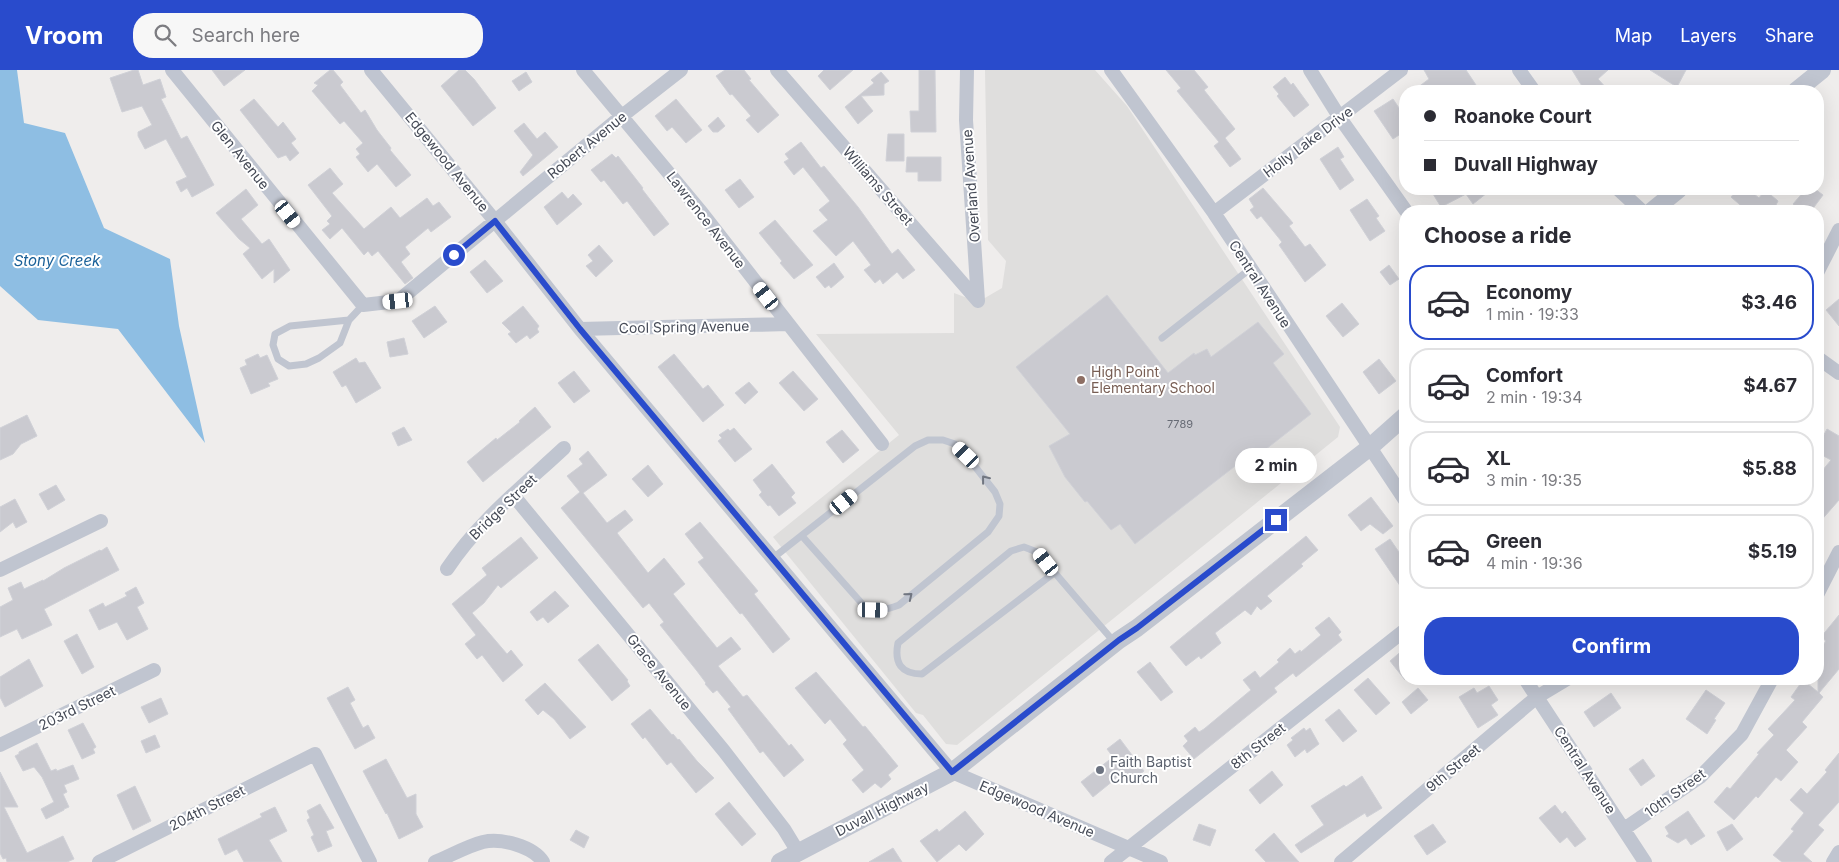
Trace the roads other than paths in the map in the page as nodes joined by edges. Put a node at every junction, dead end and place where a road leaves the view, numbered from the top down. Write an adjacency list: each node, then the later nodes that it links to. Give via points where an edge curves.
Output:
1 (172, 70): 27 (street, Glen Avenue)
2 (371, 70): 22 (street, Edgewood Avenue)
3 (583, 70): 14 (street, Lawrence Avenue)
4 (682, 70): 14 (street, Robert Avenue)
5 (777, 70): 26 (street, Williams Street)
6 (967, 70): 26 (street, Overland Avenue, via 966,120)
7 (1111, 70): 21 (street, Central Avenue)
8 (1310, 70): 15 (street)
9 (1401, 70): 15 (street, Holly Lake Drive)
10 (1519, 70): 12 (street)
11 (1822, 70): 13 (street)
12 (1530, 85)
13 (1803, 85)
14 (622, 116): 22 (street, Robert Avenue); 29 (street, Lawrence Avenue)
15 (1340, 118): 18 (street); 21 (street, Holly Lake Drive)
16 (1625, 195): 19 (street)
17 (1672, 195): 20 (street)
18 (1402, 205)
19 (1635, 205)
20 (1659, 205)
21 (1214, 213): 25 (street, Central Avenue)
22 (495, 221): 27 (street, Robert Avenue, via 398,301); 30 (street, Edgewood Avenue)
23 (1839, 230): 24 (street)
24 (1824, 259)
25 (1250, 269): 31 (lane); 37 (street, Central Avenue)
26 (978, 301)
27 (363, 305): 28 (lane)
28 (349, 320): 28 (lane, via 290,326 275,334 273,346 278,359 289,366 319,358 340,343)
29 (788, 324): 30 (street, Cool Spring Avenue); 35 (street, Lawrence Avenue)
30 (580, 329): 43 (street, Edgewood Avenue)
31 (1162, 338)
32 (1824, 362): 33 (street)
33 (1839, 373)
34 (1399, 421): 37 (street, Duvall Highway)
35 (882, 444)
36 (564, 448): 39 (street, Bridge Street)
37 (1369, 448): 38 (street, Central Avenue); 49 (street, Duvall Highway)
38 (1399, 491)
39 (513, 495): 44 (street, Bridge Street, via 493,512); 59 (street, Grace Avenue, via 724,751)
40 (101, 521): 45 (street)
41 (802, 536): 41 (lane, one-way to 41, via 865,607 886,610 899,605 988,532 999,516 1000,504 995,492 955,444 928,440 914,446); 43 (lane)
42 (1839, 552): 47 (street)
43 (773, 558): 56 (street, Edgewood Avenue)
44 (447, 569)
45 (0, 570)
46 (1054, 573): 46 (lane, via 1037,552 1024,548 1011,551 898,643 896,655 900,666 911,674 922,674); 49 (lane)
47 (1824, 581)
48 (1399, 635): 58 (street, 8th Street)
49 (1115, 644): 56 (street, Duvall Highway)
50 (154, 670): 55 (street, 203rd Street)
51 (1529, 685): 54 (street, Central Avenue)
52 (1557, 685): 54 (street, 9th Street)
53 (1769, 685): 57 (street, 10th Street, via 1742,734 1700,777)
54 (1537, 697): 57 (street, Central Avenue); 68 (street, 9th Street)
55 (0, 745)
56 (952, 772): 58 (street, Edgewood Avenue); 59 (street, Duvall Highway)
57 (1624, 828): 69 (street, Central Avenue)
58 (1129, 848): 66 (street, 8th Street); 67 (street, Edgewood Avenue)
59 (798, 852): 65 (street, Duvall Highway)
60 (1839, 852): 70 (street)
61 (99, 862): 62 (street, 204th Street, via 314,754)
62 (370, 862)
63 (435, 862): 64 (street, via 483,842 507,842 527,848)
64 (543, 862)
65 (780, 862)
66 (1111, 862)
67 (1161, 862)
68 (1342, 862)
69 (1645, 862)
70 (1834, 862)

